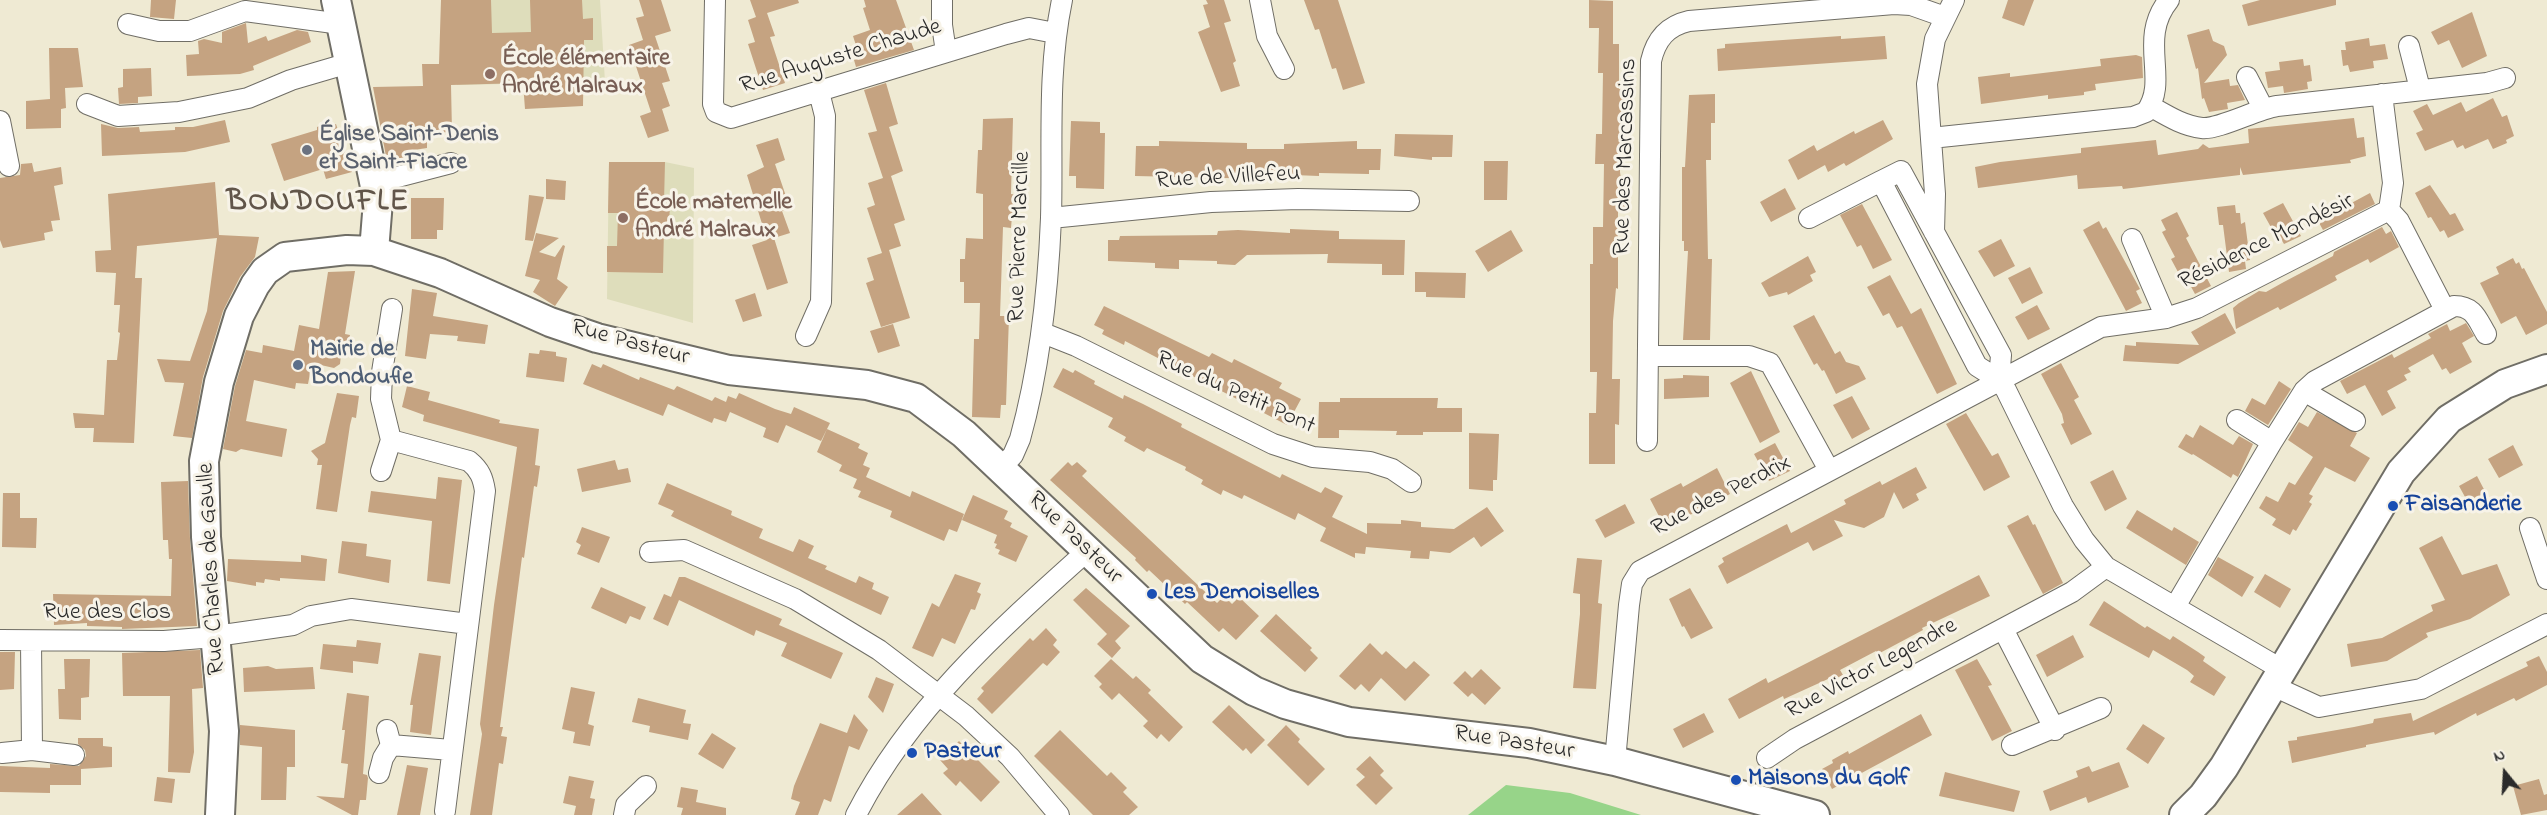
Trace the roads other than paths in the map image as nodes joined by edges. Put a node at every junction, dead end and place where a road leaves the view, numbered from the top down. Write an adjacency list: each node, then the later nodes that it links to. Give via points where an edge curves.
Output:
1 (715, 0): 17 (street, Rue Auguste Chaude, via 716,112 731,118 743,116)
2 (942, 0): 11 (street)
3 (1062, 0): 9 (street, Rue Pierre Marcille)
4 (1260, 0): 13 (street, via 1267,36)
5 (2169, 0): 20 (street, via 2155,27 2156,87)
6 (1949, 8): 23 (street, via 1929,62); 42 (street, Rue des Marcassins, via 1894,4 1689,21 1663,34 1651,61)
7 (338, 12): 8 (street, via 245,11 190,31 159,31); 12 (street)
8 (128, 24)
9 (1055, 33): 11 (street, Rue Auguste Chaude, via 1029,28); 30 (street, Rue Pierre Marcille, via 1050,98)
10 (2409, 46): 16 (street)
11 (946, 52): 17 (street, Rue Auguste Chaude)
12 (349, 63): 19 (street, via 248,98 179,112 118,116); 27 (street)
13 (1284, 69)
14 (2247, 77): 21 (street)
15 (2505, 78): 16 (street)
16 (2420, 89): 18 (street)
17 (819, 92): 41 (street, via 825,116 821,302)
18 (2382, 94): 21 (street); 29 (street, Résidence Mondésir, via 2393,183)
19 (87, 104)
20 (2150, 106): 21 (street, via 2169,118 2201,128 2211,128); 23 (street, via 2133,117)
21 (2263, 108)
22 (0, 121): 25 (street)
23 (1930, 138): 32 (street)
24 (451, 163): 27 (street)
25 (9, 166)
26 (1881, 181): 31 (street); 32 (street, via 1901,171); 35 (street)
27 (374, 183): 34 (street, via 378,210)
28 (1408, 201): 30 (street, Rue de Villefeu, via 1211,202)
29 (2389, 210): 37 (street, Résidence Mondésir, via 2399,221); 38 (street, Résidence Mondésir, via 2198,308)
30 (1051, 218): 39 (street, Rue Pierre Marcille)
31 (1809, 218)
32 (1934, 232): 35 (street); 44 (street, via 2001,355)
33 (2132, 239): 38 (street, Résidence Mondésir)
34 (374, 251): 51 (street, Rue Pasteur, via 440,273 550,322 597,338 729,370 867,385 916,398 941,414); 64 (street, Rue Charles de Gaulle, via 285,257 255,285 239,316 219,382 204,461)
35 (1934, 280): 44 (street, via 1977,366)
36 (392, 309): 48 (street, via 381,399)
37 (2445, 310): 40 (street, via 2464,306 2472,310); 45 (street, via 2331,372)
38 (2166, 318): 44 (street, Résidence Mondésir, via 2101,327)
39 (1043, 333): 51 (street, Rue Pierre Marcille, via 1020,439); 54 (street, Rue du Petit Pont, via 1273,444 1312,457 1370,462 1392,469)
40 (2486, 334)
41 (806, 336)
42 (1648, 356): 49 (street, Rue des Marcassins); 52 (street, via 1749,356 1770,363)
43 (2547, 369): 67 (street, via 2478,399 2449,419 2426,443 2401,472)
44 (1999, 380): 52 (street, Rue des Perdrix); 58 (street, via 2063,506)
45 (2304, 391): 47 (street); 50 (street)
46 (2237, 420): 50 (street)
47 (2355, 421)
48 (391, 440): 53 (street); 61 (street, via 469,461 483,479 485,491)
49 (1647, 441)
50 (2272, 442): 60 (street)
51 (1001, 468): 57 (street, Rue Pasteur)
52 (1829, 470): 77 (street, Rue des Perdrix, via 1640,571 1632,584 1629,605)
53 (381, 471)
54 (1411, 482)
55 (2530, 528): 59 (street)
56 (650, 552): 68 (street, via 684,550 795,599 879,650)
57 (1086, 552): 68 (street, via 1006,623); 77 (street, Rue Pasteur, via 1202,659 1254,691 1285,704 1349,722 1529,742)
58 (2106, 567): 60 (street); 63 (street, Rue Victor Legendre, via 2072,592)
59 (2547, 579)
60 (2176, 606): 67 (street)
61 (468, 624): 64 (street, Rue des Clos, via 351,609 311,616 293,625); 73 (street)
62 (2547, 624): 67 (street, via 2421,689 2319,706)
63 (2003, 629): 70 (street); 76 (street, Rue Victor Legendre, via 1795,739)
64 (214, 636): 66 (street, Rue des Clos, via 164,641); 81 (street, Rue Charles de Gaulle, via 224,731)
65 (0, 640): 66 (street, Rue des Clos)
66 (31, 641): 72 (street)
67 (2276, 677): 86 (street, via 2224,767)
68 (938, 696): 83 (street, via 889,756); 84 (street, via 1010,757)
69 (2101, 708): 70 (street)
70 (2055, 730): 71 (street)
71 (2012, 746)
72 (32, 750): 74 (street); 75 (street)
73 (452, 750): 78 (street, via 389,737); 80 (street)
74 (2, 753)
75 (74, 755)
76 (1767, 758)
77 (1615, 761): 85 (street, Rue Pasteur)
78 (379, 773)
79 (646, 786): 82 (street, via 626,805)
80 (445, 811)
81 (220, 815)
82 (624, 815)
83 (856, 815)
84 (1059, 815)
85 (1815, 815)
86 (2184, 815)

